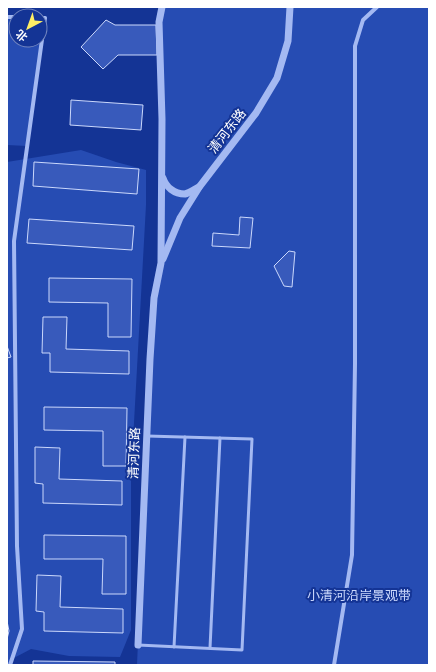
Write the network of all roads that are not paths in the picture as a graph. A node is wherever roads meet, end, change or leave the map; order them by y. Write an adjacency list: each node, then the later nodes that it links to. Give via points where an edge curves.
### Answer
1 (162, 7): 5 (street, 清河东路, via 159,22)
2 (290, 7): 6 (street, 清河东路, via 288,41 277,78 256,113)
3 (377, 7): 15 (street, via 363,20 355,46 352,555)
4 (41, 48): 14 (street, via 14,241 17,546 22,629)
5 (162, 174): 6 (street, via 166,186 174,192 186,194); 7 (street, 清河东路)
6 (200, 186): 7 (street, 清河东路, via 180,218)
7 (161, 263): 8 (street, 清河东路, via 154,298)
8 (147, 436): 9 (lane); 11 (street, 清河东路)
9 (185, 437): 10 (lane); 12 (lane)
10 (220, 438): 13 (lane); 13 (lane, via 252,439 242,650)
11 (138, 645): 12 (lane)
12 (174, 647): 13 (lane)
13 (210, 648)
14 (10, 665)
15 (334, 665)

